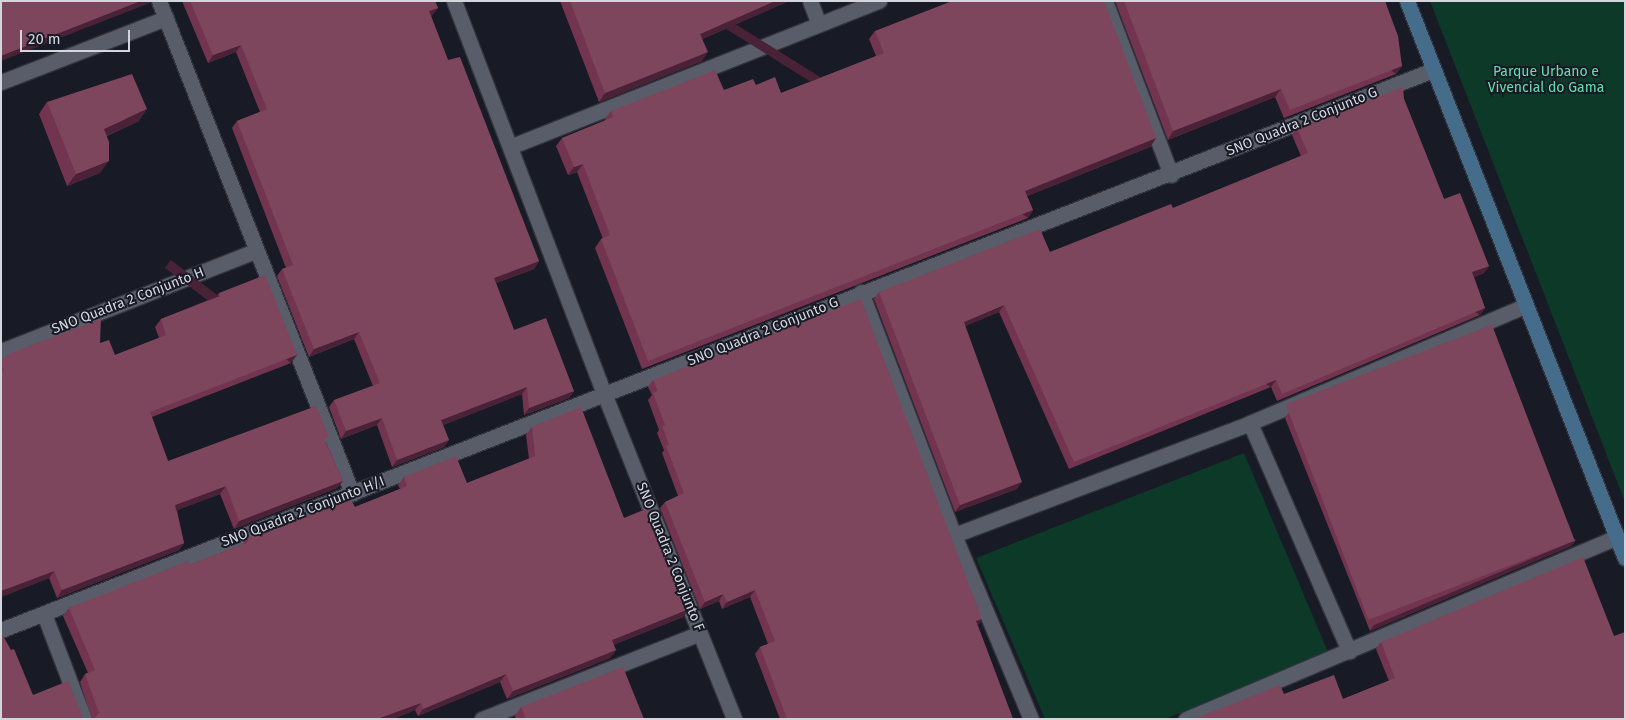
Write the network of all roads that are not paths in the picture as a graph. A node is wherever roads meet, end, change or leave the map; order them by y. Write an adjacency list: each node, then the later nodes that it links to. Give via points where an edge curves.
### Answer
1 (159, 1): 7 (street)
2 (454, 1): 11 (street)
3 (810, 1): 8 (street)
4 (879, 1): 8 (street)
5 (1105, 1): 12 (street)
6 (1407, 1): 9 (street)
7 (166, 18): 10 (street); 13 (street)
8 (819, 24): 11 (street)
9 (1433, 70): 12 (street, SNO Quadra 2 Conjunto G); 15 (street)
10 (1, 82)
11 (512, 146): 17 (street)
12 (1171, 174): 14 (street, SNO Quadra 2 Conjunto G)
13 (255, 251): 16 (street, SNO Quadra 2 Conjunto H); 19 (street)
14 (860, 292): 17 (street, SNO Quadra 2 Conjunto G); 20 (street)
15 (1526, 305): 18 (street); 21 (street)
16 (1, 350)
17 (605, 396): 19 (street, SNO Quadra 2 Conjunto H/I); 25 (street, SNO Quadra 2 Conjunto F)
18 (1250, 422): 20 (street); 26 (street)
19 (352, 493): 23 (street, SNO Quadra 2 Conjunto H/I)
20 (954, 535): 30 (street)
21 (1617, 537): 22 (street); 26 (street)
22 (1625, 558)
23 (44, 614): 24 (street, SNO Quadra 2 Conjunto H/I); 27 (street)
24 (1, 630)
25 (700, 633): 28 (street); 29 (street, SNO Quadra 2 Conjunto F)
26 (1349, 651): 31 (street)
27 (84, 719)
28 (482, 719)
29 (734, 719)
30 (1031, 719)
31 (1186, 719)

